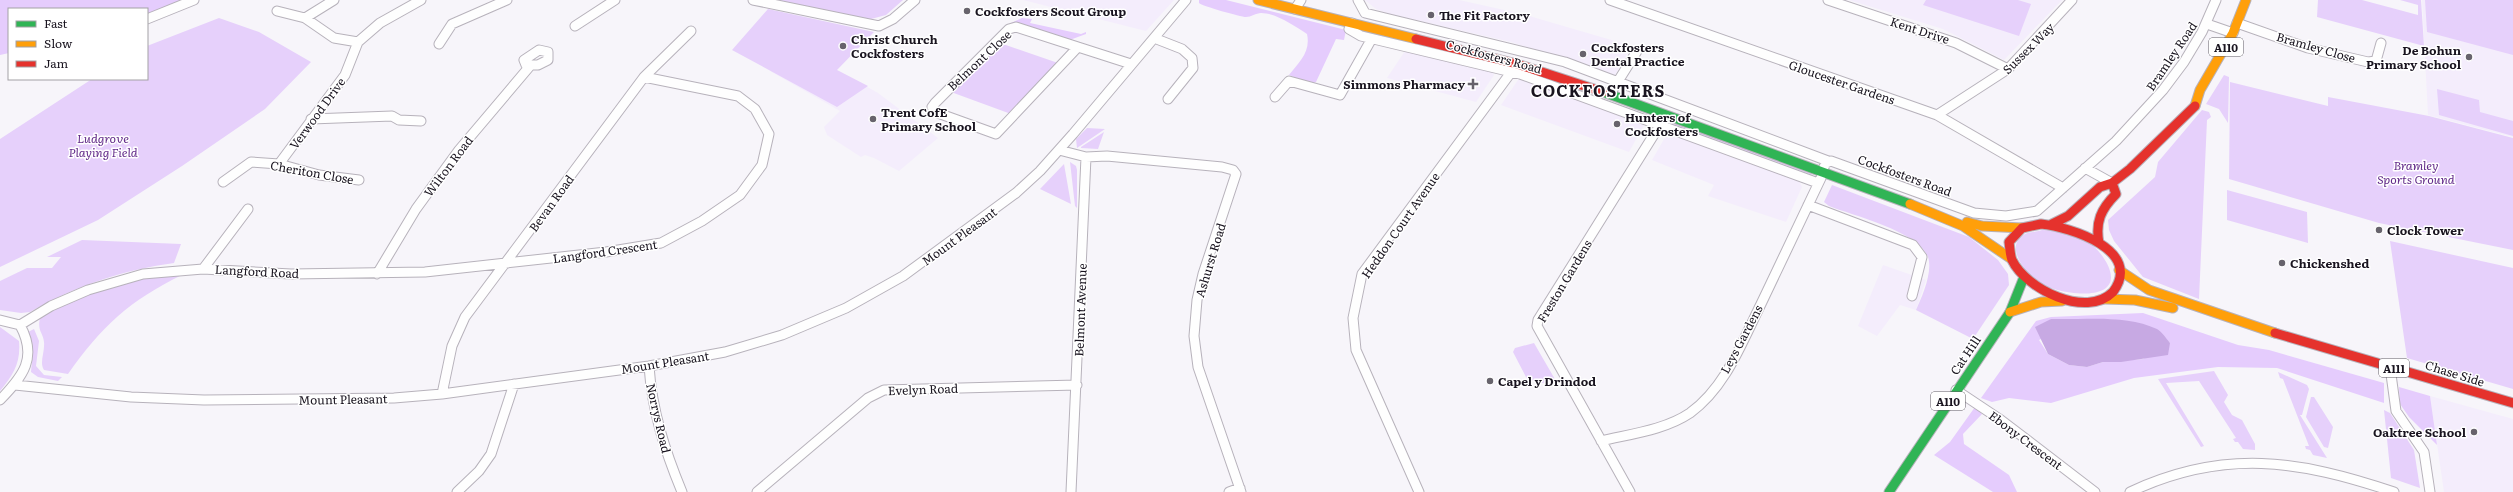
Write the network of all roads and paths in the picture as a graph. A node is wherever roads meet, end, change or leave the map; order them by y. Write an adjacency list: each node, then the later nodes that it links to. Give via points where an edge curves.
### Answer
1 (194, 0): 20 (street)
2 (334, 0): 19 (street)
3 (422, 0): 29 (street, Verwood Drive, via 380,23)
4 (507, 0): 31 (street, via 452,24)
5 (615, 0): 24 (street)
6 (753, 0): 7 (street, via 879,26 893,19)
7 (915, 0)
8 (1186, 0): 27 (street, Mount Pleasant)
9 (1258, 0): 17 (main road, Cockfosters Road)
10 (1301, 0): 17 (street)
11 (1358, 0): 34 (street, Cockfosters Road, via 1365,13)
12 (1610, 0): 46 (street, Gloucester Gardens)
13 (1828, 0): 39 (street, Kent Drive, via 1956,43)
14 (2072, 0): 39 (street, Sussex Way)
15 (2216, 0): 23 (street, Bramley Road)
16 (2246, 0): 22 (main road, A110)
17 (1296, 9): 21 (main road, Cockfosters Road)
18 (277, 11): 19 (street)
19 (305, 18): 29 (street, via 334,38)
20 (148, 20)
21 (1352, 23): 28 (street, Cockfosters Road, via 1349,29 1352,32); 38 (main road, Cockfosters Road)
22 (2238, 23): 26 (main road, A110); 30 (street, Bramley Close, via 2308,48 2368,62 2376,61)
23 (2208, 24): 26 (street, Bramley Road); 56 (street, Bramley Road, via 2170,83 2142,117)
24 (575, 26)
25 (692, 31): 40 (street, Bevan Road)
26 (2233, 33): 61 (main road, A110, via 2200,90 2194,107 2186,117 2176,124 2157,146)
27 (1154, 38): 35 (street, Mount Pleasant); 44 (street, via 1182,48 1192,58 1193,68)
28 (1371, 40): 38 (street, Cockfosters Road, via 1387,41); 43 (street, via 1340,95 1289,81)
29 (358, 42): 47 (street, Verwood Drive, via 345,75)
30 (2381, 43)
31 (439, 44)
32 (1078, 47): 32 (street, Belmont Close, via 996,134 934,112 932,107 1009,29 1016,27); 35 (street, Belmont Close)
33 (1637, 51): 41 (street)
34 (1535, 54): 37 (street); 41 (street, Cockfosters Road)
35 (1131, 64): 52 (street, Mount Pleasant)
36 (530, 66): 74 (street, Wilton Road, via 455,156 416,209)
37 (1529, 67): 38 (main road, Cockfosters Road); 42 (main road, Cockfosters Road)
38 (1514, 68): 49 (street, Cockfosters Road); 98 (street, Heddon Court Avenue, via 1362,274 1355,295 1353,340 1360,362)
39 (2008, 69): 46 (street, Sussex Way)
40 (644, 77): 71 (street, Bevan Road); 71 (street, Langford Crescent, via 738,96 755,109 769,134 762,165 740,195 702,221 661,243)
41 (1618, 82): 42 (street); 50 (street, Cockfosters Road)
42 (1610, 94): 45 (main road, Cockfosters Road)
43 (1276, 97)
44 (1168, 99)
45 (1666, 115): 49 (street, Freston Gardens); 51 (main road, Cockfosters Road)
46 (1937, 115): 62 (street, Gloucester Gardens)
47 (311, 119): 48 (street, via 392,116 399,120); 55 (street, Verwood Drive)
48 (421, 121)
49 (1660, 124): 60 (street, Cockfosters Road); 92 (street, Freston Gardens, via 1538,320 1537,326)
50 (1734, 125): 51 (street); 54 (street, Cockfosters Road)
51 (1726, 137): 57 (main road, Cockfosters Road)
52 (1059, 150): 53 (street); 83 (street, Mount Pleasant, via 1030,180 996,208 903,276 846,308 782,335 725,352)
53 (1086, 157): 87 (street, Belmont Avenue); 93 (street, Ashurst Road, via 1107,156 1222,167 1233,170 1236,174 1197,300 1194,336 1198,367)
54 (1828, 161): 57 (street); 65 (street, Cockfosters Road)
55 (279, 164): 58 (street, Cheriton Close, via 319,175); 59 (street, Cheriton Close, via 251,162)
56 (2085, 168): 61 (street); 62 (street, Bramley Road)
57 (1822, 173): 60 (street, Leys Gardens); 66 (main road, Cockfosters Road)
58 (359, 180)
59 (223, 182)
60 (1818, 183): 63 (street, Leys Gardens)
61 (2112, 183): 67 (main road, A110, via 2101,186 2071,215); 69 (main road, via 2116,194 2094,220)
62 (2063, 188): 65 (street, Bramley Road, via 2030,214)
63 (1808, 205): 76 (street, via 1913,245 1922,257); 92 (street, Leys Gardens, via 1743,339 1713,391 1701,405 1673,422)
64 (248, 209): 72 (street)
65 (1974, 213)
66 (1949, 218): 68 (main road, Cockfosters Road, via 1982,226); 70 (main road, Cockfosters Road, via 1983,236)
67 (2052, 224): 68 (main road); 69 (main road, via 2077,230)
68 (2022, 228): 70 (main road, via 2009,242)
69 (2099, 243): 73 (main road, via 2111,254)
70 (2010, 258): 75 (main road)
71 (506, 264): 74 (street, Langford Road); 89 (street, Bevan Road, via 465,317 452,346)
72 (203, 268): 74 (street, Langford Road, via 291,274); 81 (street, Langford Road, via 143,274 88,290 51,306)
73 (2119, 270): 77 (main road, via 2121,279 2118,287); 82 (main road, Chase Side / A111, via 2149,290)
74 (377, 274)
75 (2024, 277): 78 (main road, via 2044,291); 79 (main road, Cat Hill / A110)
76 (1912, 296)
77 (2104, 299): 78 (main road, via 2081,302); 82 (main road, Chase Side / A111, via 2158,303 2243,328)
78 (2068, 300): 79 (main road, via 2040,302)
79 (2010, 312): 88 (main road, Cat Hill / A110)
80 (0, 320): 81 (street)
81 (20, 325): 86 (street, via 30,350 26,367)
82 (2275, 333): 84 (main road, Chase Side / A111)
83 (650, 366): 85 (street, Mount Pleasant); 95 (street, Norrys Road, via 650,384 664,450)
84 (2390, 367): 91 (main road, Chase Side / A111); 104 (street, via 2396,411 2424,452)
85 (514, 384): 89 (street, Mount Pleasant); 94 (street, via 491,454 479,471)
86 (15, 385): 89 (street, Mount Pleasant, via 131,397 204,400 358,399); 90 (street)
87 (1077, 385): 96 (street, Evelyn Road, via 884,390 868,398); 97 (street, Belmont Avenue)
88 (1956, 390): 100 (main road, Cat Hill / A110); 101 (street, Ebony Crescent, via 2001,420)
89 (442, 394)
90 (0, 400)
91 (2513, 403)
92 (1601, 441): 99 (street, Freston Gardens)
93 (1237, 491)
94 (457, 492)
95 (682, 492)
96 (757, 492)
97 (1071, 492)
98 (1418, 492)
99 (1630, 492)
100 (1889, 492)
101 (2095, 492)
102 (2130, 492): 103 (street, via 2156,479 2188,469 2244,463 2311,469 2366,482)
103 (2394, 492)
104 (2430, 492)

